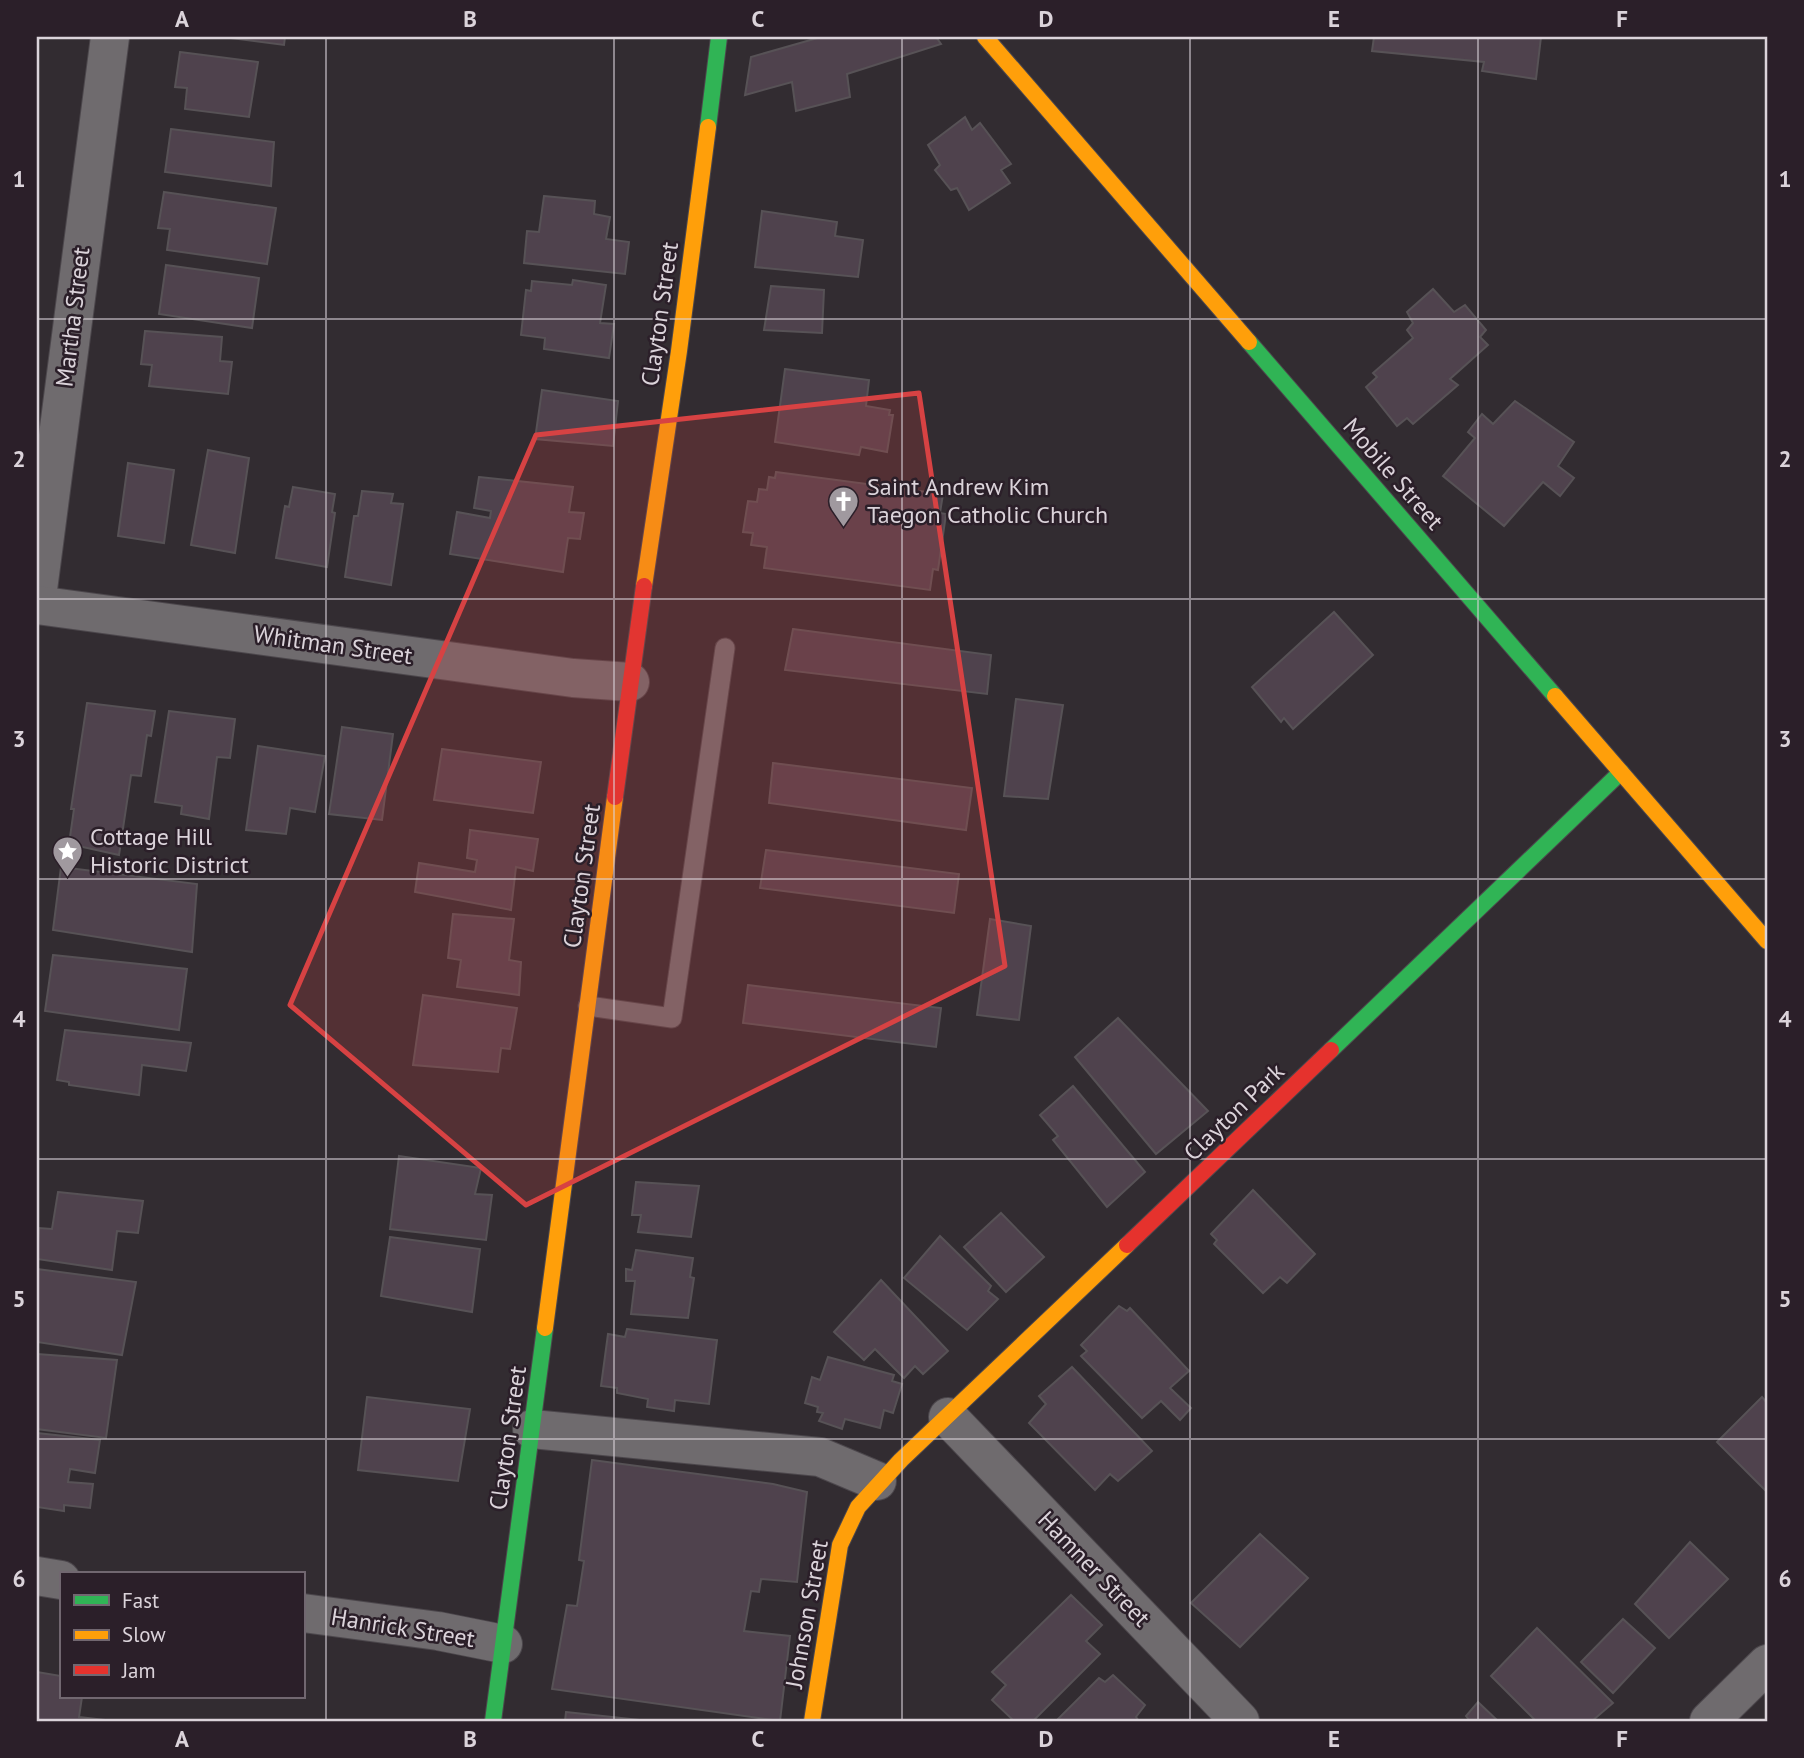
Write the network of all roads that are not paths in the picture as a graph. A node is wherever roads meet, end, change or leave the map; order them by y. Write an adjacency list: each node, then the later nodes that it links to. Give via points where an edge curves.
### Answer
1 (110, 37): 4 (street, Martha Street)
2 (719, 37): 7 (street, Clayton Street)
3 (985, 37): 8 (street, Mobile Street)
4 (37, 597)
5 (37, 605): 7 (street, Whitman Street)
6 (725, 648): 10 (lane, via 672,1018)
7 (630, 682): 10 (street, Clayton Street)
8 (1621, 772): 9 (street, Mobile Street); 11 (street, Clayton Park)
9 (1767, 941)
10 (587, 1006): 12 (street, Clayton Street)
11 (948, 1418): 13 (street, Clayton Park); 21 (street, Hamner Street)
12 (532, 1429): 13 (street, via 820,1457); 17 (street, Clayton Street)
13 (877, 1481): 20 (street, Johnson Street, via 840,1545)
14 (37, 1576): 15 (street)
15 (60, 1580)
16 (304, 1613): 17 (street, Hanrick Street)
17 (503, 1644): 19 (street, Clayton Street)
18 (1767, 1664): 22 (street)
19 (493, 1721)
20 (812, 1721)
21 (1240, 1721)
22 (1709, 1721)

